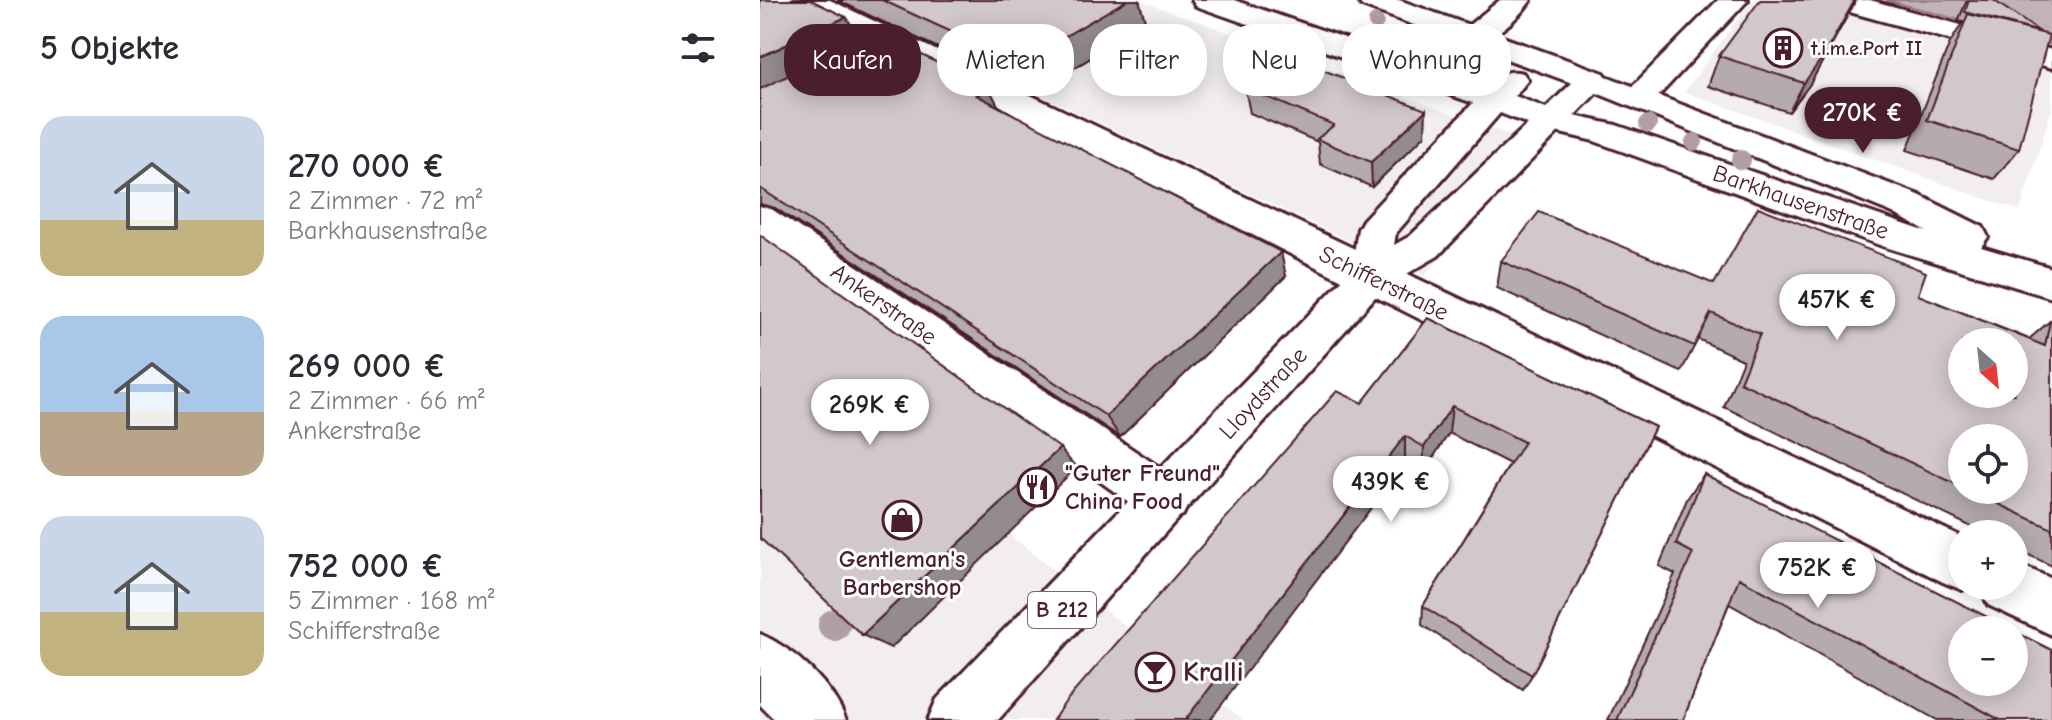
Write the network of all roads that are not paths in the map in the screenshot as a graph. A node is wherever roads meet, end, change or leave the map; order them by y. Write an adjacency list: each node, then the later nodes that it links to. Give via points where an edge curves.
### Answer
1 (807, 0): 17 (main road, Schifferstraße, via 879,48)
2 (1206, 0): 14 (main road, Barkhausenstraße)
3 (1372, 0): 7 (main road, Barkhausenstraße)
4 (1517, 0): 8 (main road)
5 (1734, 0): 13 (main road)
6 (1838, 0): 11 (main road)
7 (1439, 24)
8 (1488, 24)
9 (1511, 50): 10 (main road, Barkhausenstraße)
10 (1533, 58): 12 (main road, Barkhausenstraße); 14 (main road)
11 (2052, 59)
12 (1593, 80): 13 (main road, Barkhausenstraße); 15 (main road, Lloydstraße / B 212)
13 (1640, 97): 18 (main road, Barkhausenstraße, via 1906,204)
14 (1493, 100): 15 (main road, Barkhausenstraße); 17 (main road, via 1377,229)
15 (1551, 121): 17 (main road, Lloydstraße / B 212, via 1424,246); 18 (main road, Barkhausenstraße, via 1604,133 1899,237)
16 (760, 219): 19 (main road, Ankerstraße)
17 (1370, 276): 19 (main road, Lloydstraße / B 212); 20 (main road, Schifferstraße)
18 (2052, 282)
19 (1165, 499): 25 (main road, Lloydstraße / B 212)
20 (1948, 557)
21 (2028, 596): 22 (main road)
22 (2052, 608)
23 (760, 663): 24 (main road)
24 (816, 720)
25 (958, 720)

